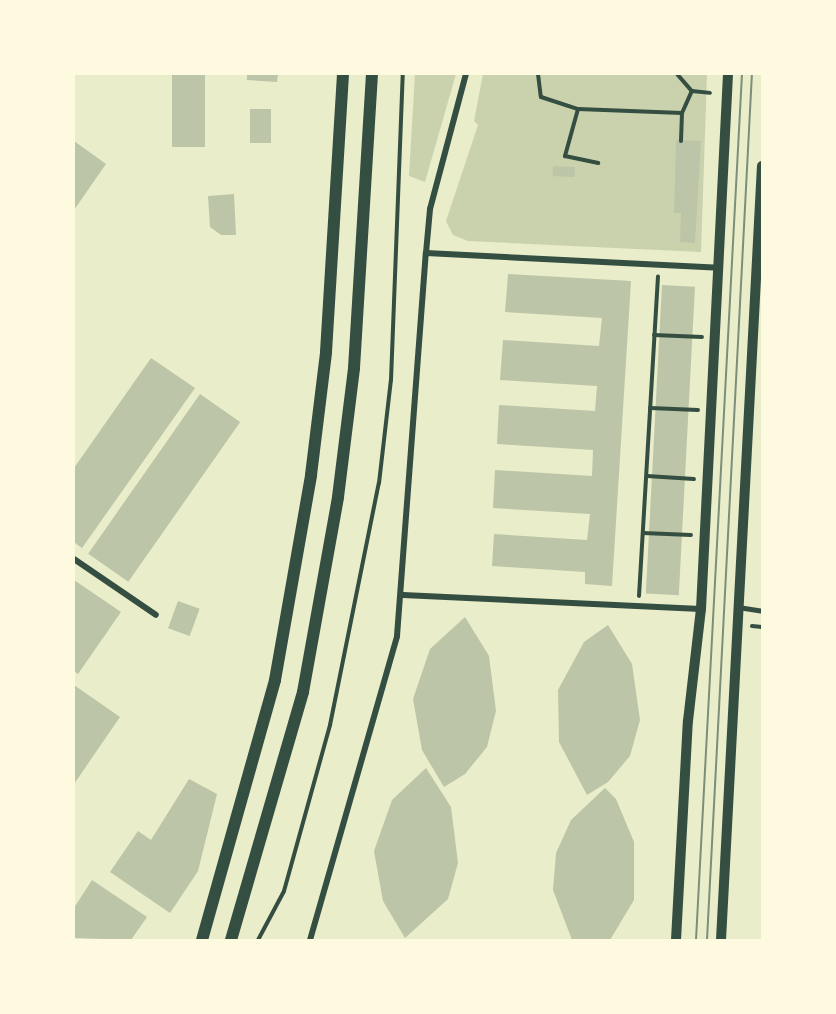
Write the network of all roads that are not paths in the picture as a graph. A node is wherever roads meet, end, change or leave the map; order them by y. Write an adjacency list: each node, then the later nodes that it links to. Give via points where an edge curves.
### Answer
1 (343, 74): 15 (main road, via 326,352 311,475 275,680)
2 (372, 74): 16 (main road, via 354,368 338,497 303,692)
3 (466, 74): 6 (street, via 430,209)
4 (728, 74): 7 (street)
5 (762, 166): 8 (street)
6 (426, 253): 7 (street); 10 (street)
7 (719, 268): 12 (street)
8 (759, 284): 11 (street)
9 (74, 559): 14 (street)
10 (403, 595): 12 (street); 17 (street, via 397,636)
11 (738, 607): 13 (lane); 19 (street)
12 (702, 609): 18 (street, via 688,721)
13 (762, 611)
14 (156, 615)
15 (202, 940)
16 (231, 940)
17 (310, 940)
18 (676, 940)
19 (721, 940)

